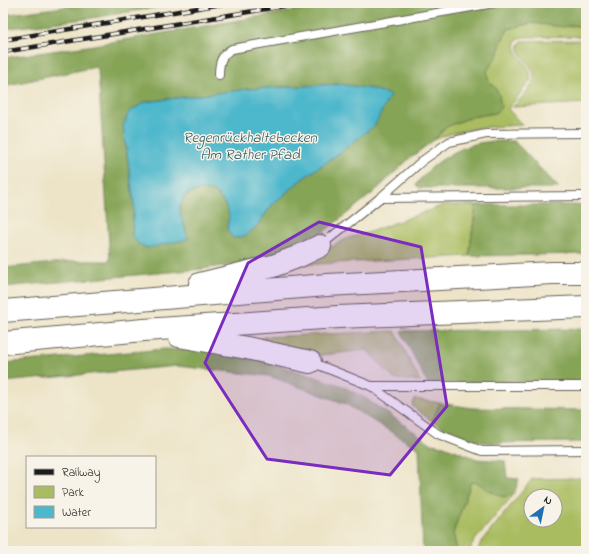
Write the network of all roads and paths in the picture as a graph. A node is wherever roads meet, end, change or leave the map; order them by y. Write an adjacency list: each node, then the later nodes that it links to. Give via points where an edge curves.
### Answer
1 (494, 3): 2 (lane, via 232,49 222,58)
2 (219, 75)
3 (586, 133): 5 (lane, via 486,134 449,142 422,161)
4 (586, 196): 5 (lane)
5 (380, 198): 6 (lane)
6 (320, 246): 8 (highway, via 297,258 273,266)
7 (586, 273): 8 (highway, via 327,285)
8 (136, 299): 10 (highway)
9 (586, 307): 11 (highway, via 338,317)
10 (3, 311)
11 (144, 330): 12 (highway); 13 (highway)
12 (3, 343)
13 (310, 362): 14 (lane)
14 (371, 386): 15 (lane); 16 (lane, via 438,434 482,451)
15 (586, 386)
16 (586, 450)

